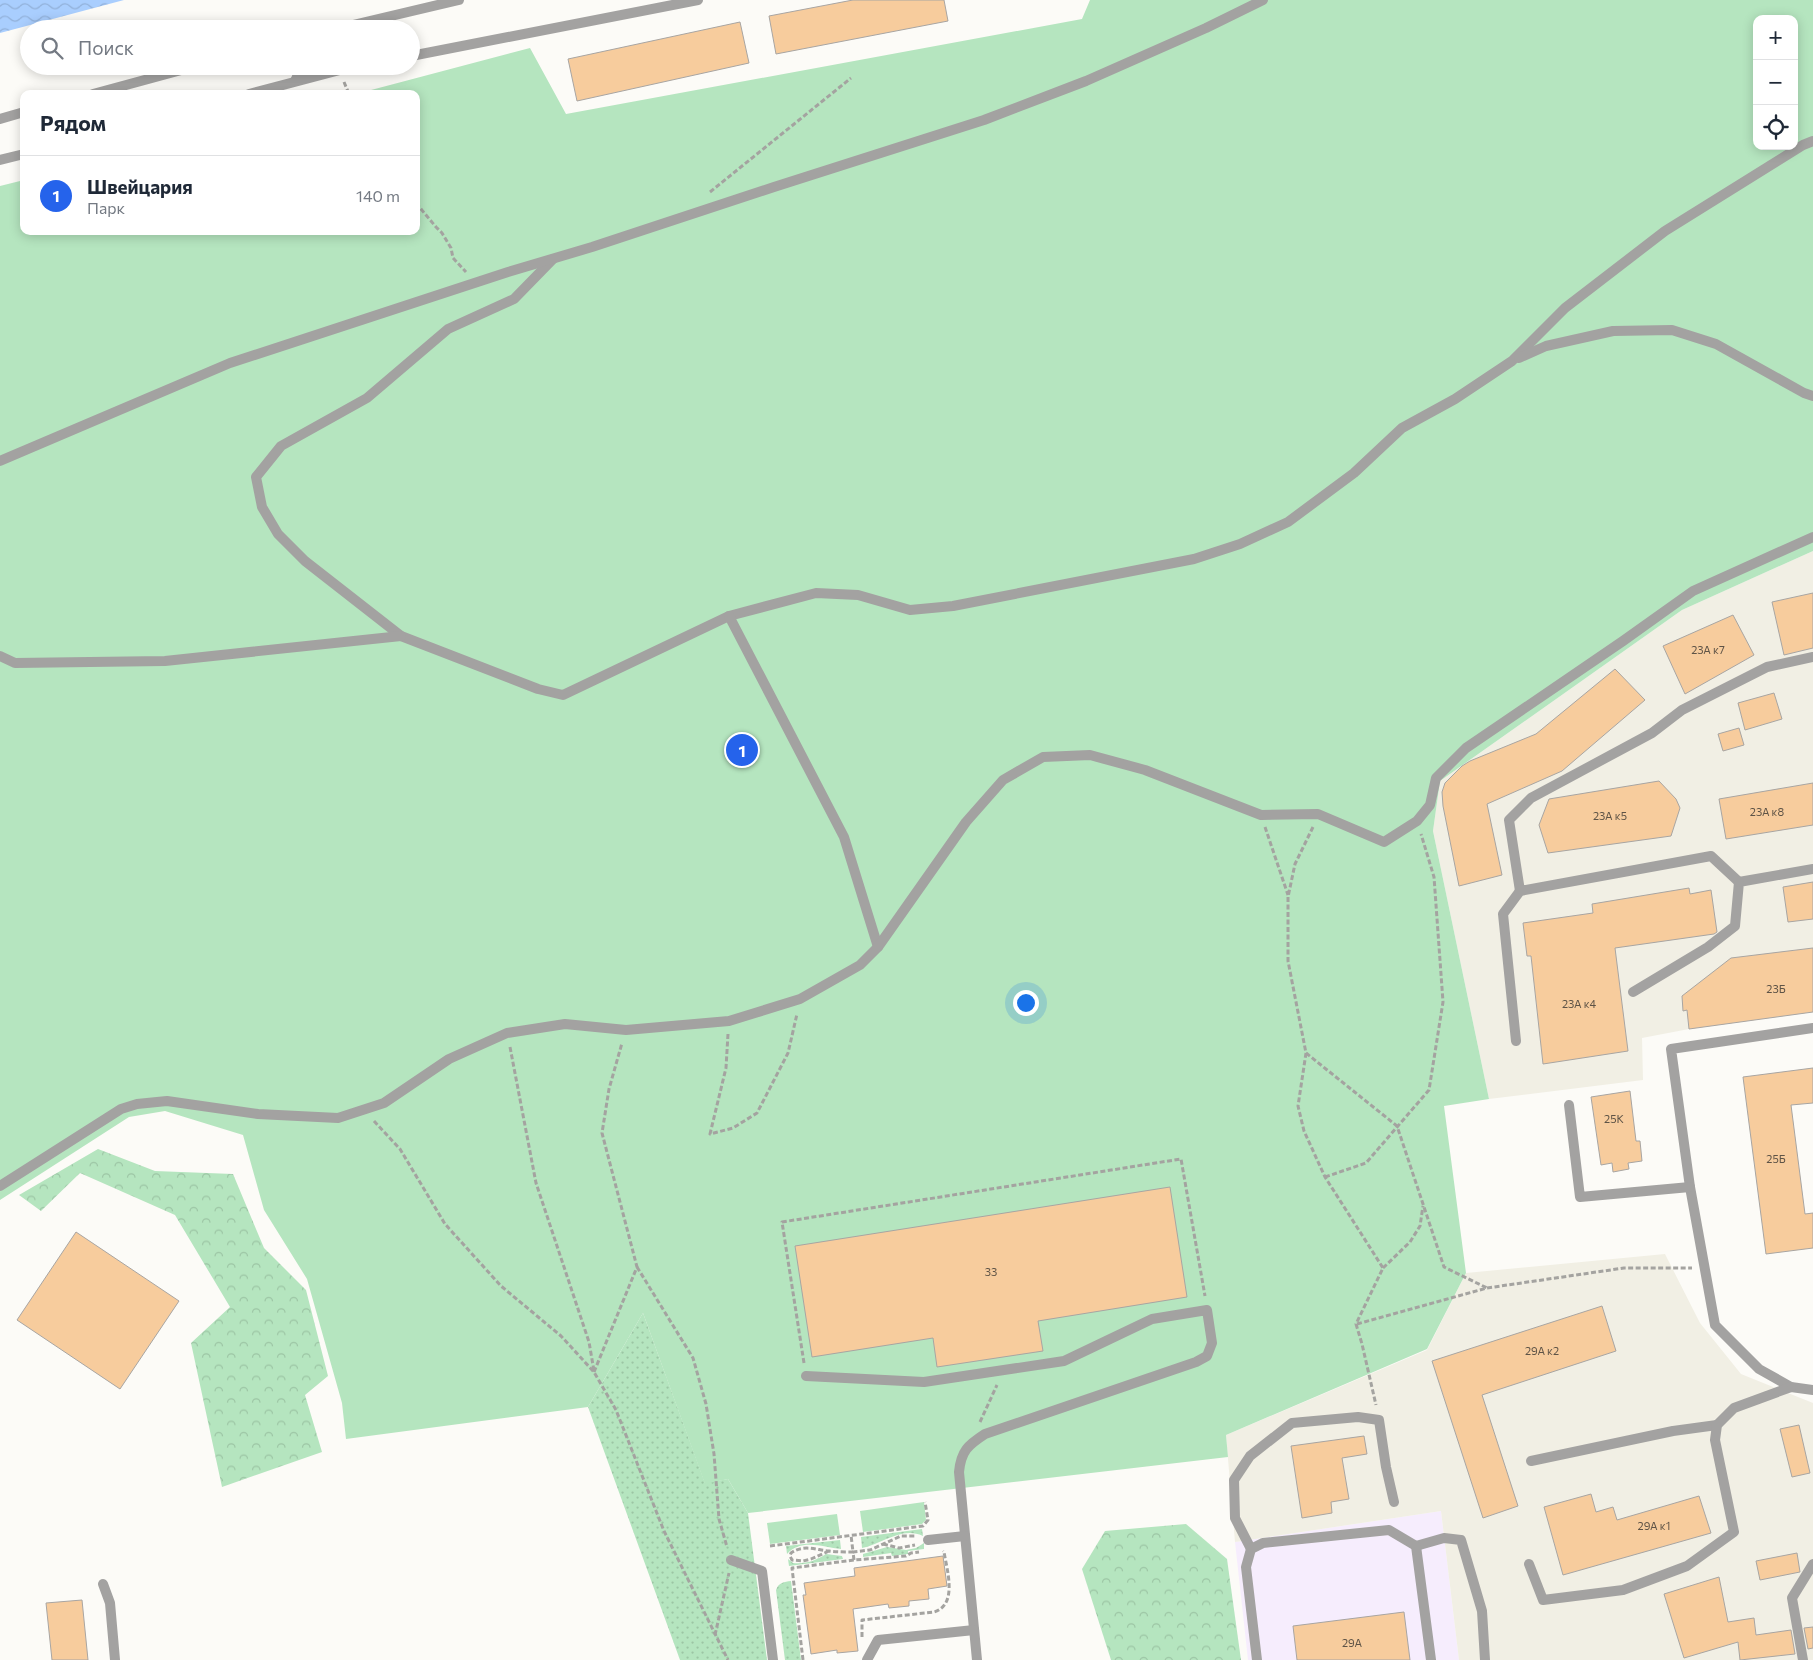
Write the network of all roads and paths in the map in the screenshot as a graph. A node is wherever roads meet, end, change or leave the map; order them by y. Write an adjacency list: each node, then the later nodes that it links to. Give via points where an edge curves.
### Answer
1 (459, 0): 4 (lane)
2 (698, 0): 5 (lane)
3 (1263, 0): 20 (lane, via 1086,81 984,120)
4 (374, 20)
5 (420, 54)
6 (163, 75): 11 (lane)
7 (298, 75): 10 (lane)
8 (321, 75): 10 (lane)
9 (850, 78): 18 (path)
10 (295, 82): 12 (lane)
11 (108, 90)
12 (264, 90)
13 (20, 113): 14 (lane)
14 (0, 118)
15 (1813, 142): 22 (lane, via 1803,145 1665,232 1565,308)
16 (20, 155): 17 (lane)
17 (0, 160)
18 (707, 194)
19 (420, 207): 21 (path, via 442,233 459,266)
20 (553, 259): 21 (lane); 27 (lane, via 514,299 448,329 367,398 281,446 256,477 262,507 278,534 305,561)
21 (477, 282): 24 (lane, via 230,363)
22 (1512, 361): 23 (lane, via 1546,346 1613,330 1672,330 1716,344); 26 (lane, via 1455,399 1402,428 1354,473 1288,522 1240,544 1194,559 953,606 910,610 858,595 816,593)
23 (1813, 396)
24 (0, 461)
25 (1813, 537): 32 (lane, via 1693,591 1466,748 1436,778 1430,805)
26 (729, 616): 27 (lane, via 563,695); 37 (lane, via 844,837)
27 (401, 636): 28 (lane, via 165,661 15,663)
28 (0, 656)
29 (1813, 657): 35 (lane, via 1767,667 1682,710 1652,734 1531,798 1509,820)
30 (1318, 814): 31 (lane); 32 (lane, via 1384,842); 36 (path, via 1296,864)
31 (1261, 815): 36 (path); 37 (lane, via 1145,770 1090,755 1043,757 1003,780 966,822)
32 (1417, 820): 48 (path, via 1434,877 1444,1002 1429,1090)
33 (1813, 869): 34 (lane)
34 (1739, 882): 35 (lane, via 1711,856); 38 (lane, via 1735,926 1708,947)
35 (1520, 891): 44 (lane, via 1503,914)
36 (1288, 897): 45 (path, via 1288,961)
37 (878, 947): 39 (lane, via 860,965)
38 (1633, 992)
39 (800, 1000): 40 (lane); 40 (path, via 788,1053 757,1113 733,1128 710,1134 726,1068)
40 (729, 1021): 42 (lane)
41 (1813, 1028): 51 (lane, via 1672,1049)
42 (626, 1030): 43 (lane, via 565,1024); 53 (path, via 609,1089 602,1133)
43 (507, 1033): 47 (lane, via 449,1059 384,1103); 59 (path, via 536,1184 589,1342)
44 (1516, 1041)
45 (1306, 1054): 48 (path); 49 (path, via 1298,1106 1304,1131)
46 (1569, 1105): 51 (lane, via 1580,1197)
47 (365, 1110): 50 (lane, via 338,1118 258,1114 167,1102 137,1104 121,1109); 59 (path, via 400,1149 445,1224 501,1286 561,1336)
48 (1397, 1126): 49 (path, via 1366,1163); 52 (path)
49 (1325, 1176): 54 (path)
50 (0, 1186)
51 (1690, 1187): 55 (lane)
52 (1423, 1203): 54 (path, via 1420,1226 1410,1242); 56 (path, via 1444,1267)
53 (637, 1267): 59 (path); 81 (path, via 693,1358 706,1404 719,1519)
54 (1383, 1268): 58 (path)
55 (1705, 1268): 56 (path, via 1624,1268); 62 (lane, via 1715,1325 1759,1369)
56 (1487, 1288): 58 (path)
57 (1207, 1310): 60 (lane, via 1152,1319 1064,1360 924,1382); 60 (path, via 1181,1159 782,1222); 71 (lane, via 1212,1343 1207,1356 984,1434 971,1442 960,1457)
58 (1356, 1324): 65 (path)
59 (594, 1372): 87 (path, via 616,1410 664,1531)
60 (806, 1376)
61 (997, 1386): 64 (path)
62 (1791, 1387): 63 (lane); 66 (lane, via 1734,1408)
63 (1813, 1390)
64 (979, 1420)
65 (1379, 1420): 69 (lane); 77 (lane, via 1358,1417 1292,1423 1250,1456 1234,1480 1234,1518)
66 (1717, 1425): 67 (lane, via 1673,1430); 83 (lane, via 1715,1440 1734,1532 1686,1566 1623,1590 1543,1600)
67 (1531, 1461)
68 (926, 1502): 70 (path, via 928,1520 923,1526)
69 (1394, 1502)
70 (851, 1536): 74 (path); 79 (path)
71 (964, 1536): 72 (lane); 86 (lane)
72 (923, 1541): 73 (path, via 899,1548); 73 (path, via 919,1536 901,1536)
73 (883, 1544): 79 (path)
74 (770, 1546)
75 (1416, 1546): 77 (lane, via 1389,1530 1263,1543); 96 (lane); 97 (lane, via 1444,1538 1461,1540 1482,1612)
76 (939, 1549): 88 (path, via 944,1552 950,1593 943,1606 934,1612 862,1620)
77 (1251, 1549): 95 (lane, via 1246,1567)
78 (829, 1552): 78 (path, via 802,1548 791,1552 790,1556 792,1560 803,1561); 79 (path)
79 (853, 1552): 82 (path)
80 (920, 1552): 82 (path)
81 (731, 1560): 87 (path); 91 (lane, via 762,1571)
82 (854, 1560): 92 (path, via 792,1568)
83 (1529, 1564)
84 (1813, 1564): 98 (lane, via 1792,1598)
85 (103, 1584): 89 (lane, via 110,1603)
86 (974, 1630): 93 (lane, via 878,1640); 94 (lane)
87 (715, 1636): 90 (path)
88 (862, 1640)
89 (115, 1660)
90 (728, 1660)
91 (773, 1660)
92 (803, 1660)
93 (867, 1660)
94 (977, 1660)
95 (1257, 1660)
96 (1431, 1660)
97 (1484, 1660)
98 (1803, 1660)

